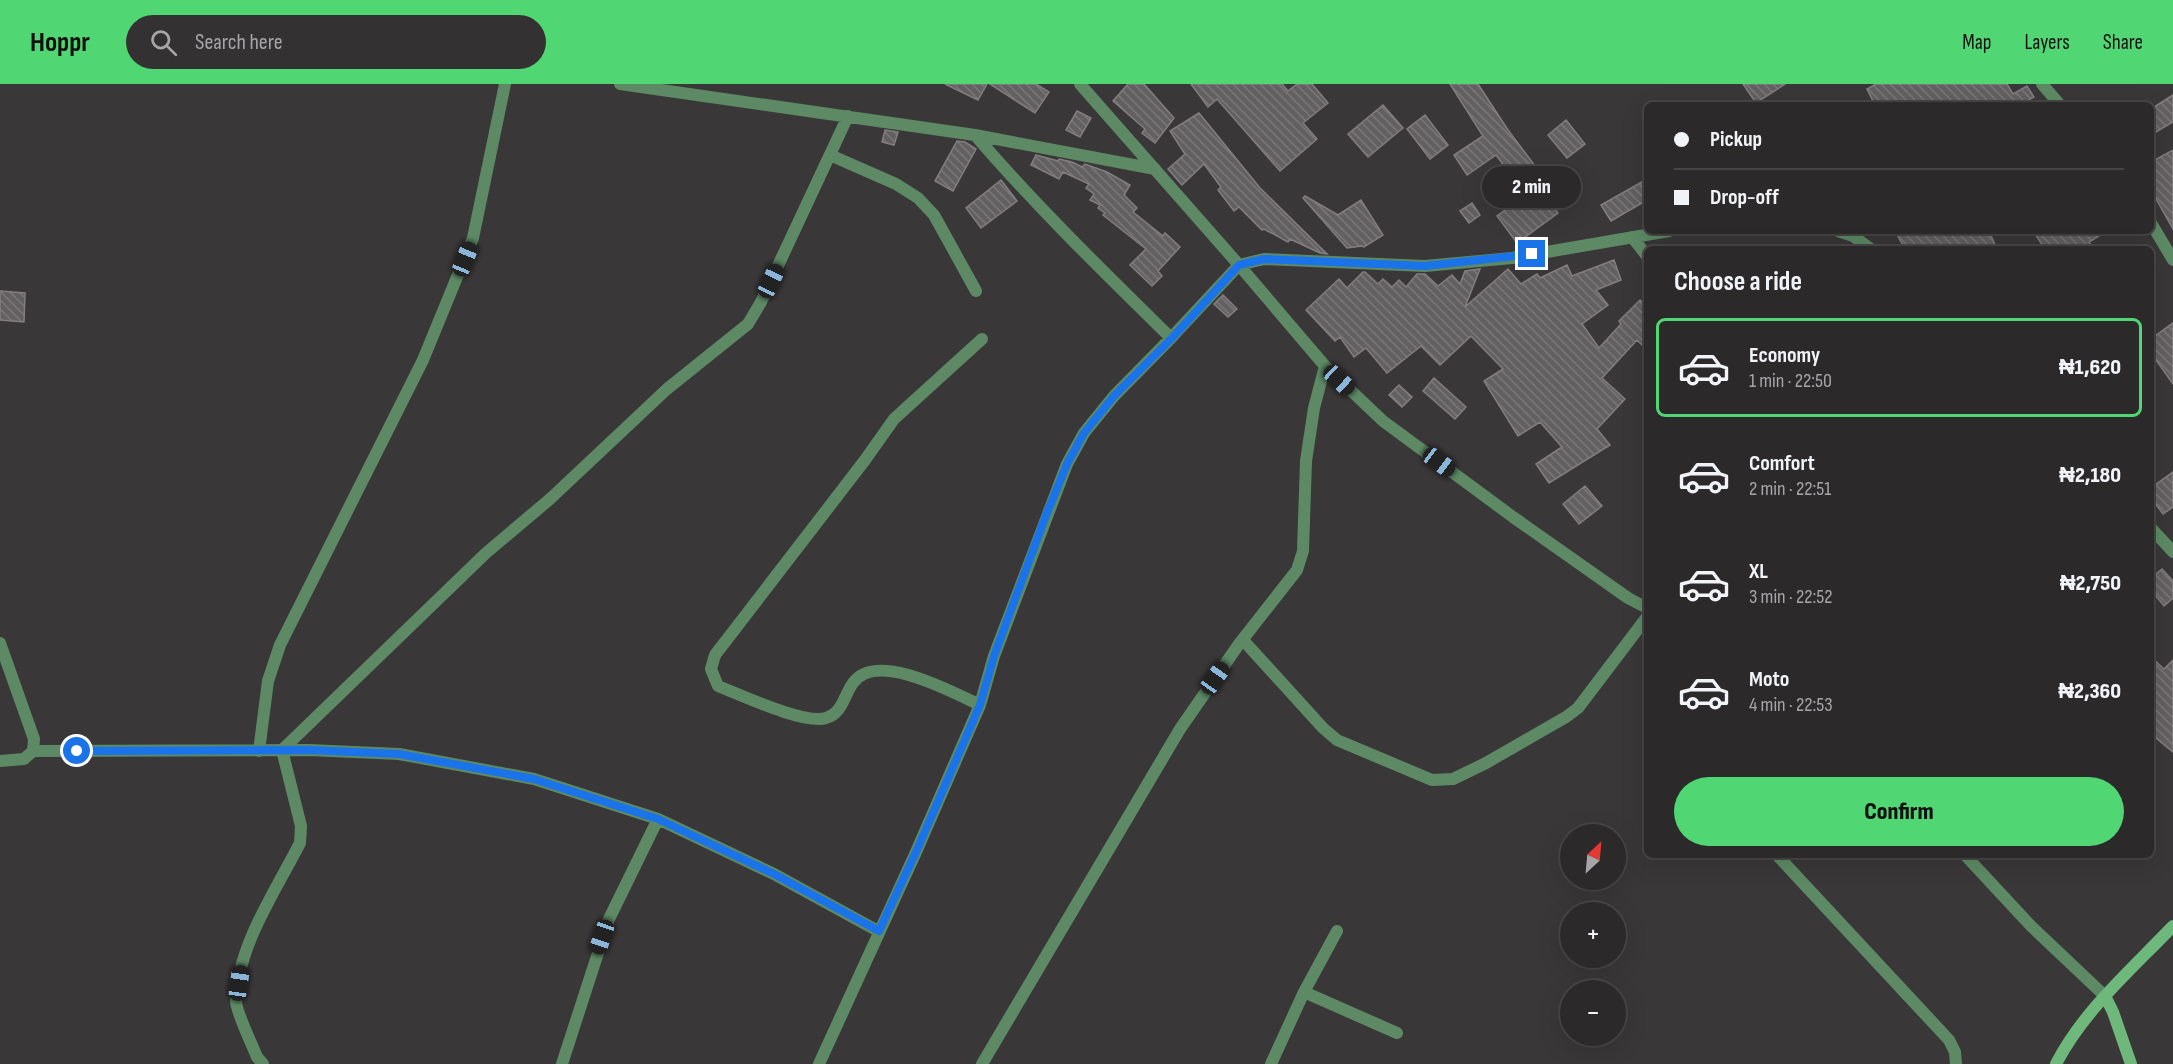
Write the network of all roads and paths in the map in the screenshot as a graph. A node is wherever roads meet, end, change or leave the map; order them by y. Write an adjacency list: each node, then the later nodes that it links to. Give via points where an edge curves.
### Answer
1 (505, 84): 31 (street, via 473,238 423,360 280,645 268,681)
2 (620, 84): 6 (street)
3 (1080, 84): 9 (street)
4 (2042, 84): 5 (street)
5 (2057, 102)
6 (848, 116): 7 (street); 8 (street)
7 (975, 135): 9 (street); 19 (street, via 1009,175)
8 (830, 155): 18 (street, via 918,198 934,215); 29 (street, via 748,324 667,389 486,553)
9 (1155, 169): 17 (street)
10 (2154, 228): 16 (street)
11 (1650, 234): 13 (street)
12 (1847, 234): 14 (street)
13 (1632, 237): 15 (street); 17 (street, via 1512,258 1425,266 1264,259)
14 (1866, 246)
15 (1644, 252)
16 (2173, 260)
17 (1239, 265): 19 (street); 21 (street)
18 (976, 291)
19 (1172, 338): 28 (street, via 1114,396 1084,433 1067,464 994,656)
20 (982, 339): 28 (street, via 894,419 715,655 711,669 718,686 807,720 827,718 840,710 853,681 877,670 918,677)
21 (1325, 366): 24 (street, via 1383,421); 26 (street, via 1306,461 1303,551 1297,570)
22 (2154, 531): 23 (street)
23 (2173, 552)
24 (1644, 606)
25 (1644, 621): 26 (street, via 1578,708 1486,763 1443,780 1432,780 1336,740)
26 (1243, 640): 45 (street, via 1180,729)
27 (0, 643): 30 (street, via 34,739)
28 (980, 705): 37 (street)
29 (282, 750): 31 (street); 33 (street, via 399,754 534,779); 42 (street, via 301,826 300,843 251,938 236,1003 257,1057)
30 (33, 751): 31 (street); 32 (street, via 24,759)
31 (259, 751)
32 (0, 761)
33 (658, 819): 37 (street, via 774,874); 43 (street, via 609,919)
34 (1780, 858): 47 (street, via 1949,1040)
35 (1968, 858): 40 (street, via 2031,926)
36 (2173, 926): 40 (main road)
37 (879, 931): 44 (street)
38 (1337, 931): 39 (street)
39 (1304, 992): 41 (street); 46 (street)
40 (2105, 996): 48 (main road); 49 (main road)
41 (1397, 1033)
42 (264, 1064)
43 (562, 1064)
44 (819, 1064)
45 (982, 1064)
46 (1271, 1064)
47 (1956, 1064)
48 (2056, 1064)
49 (2131, 1064)

